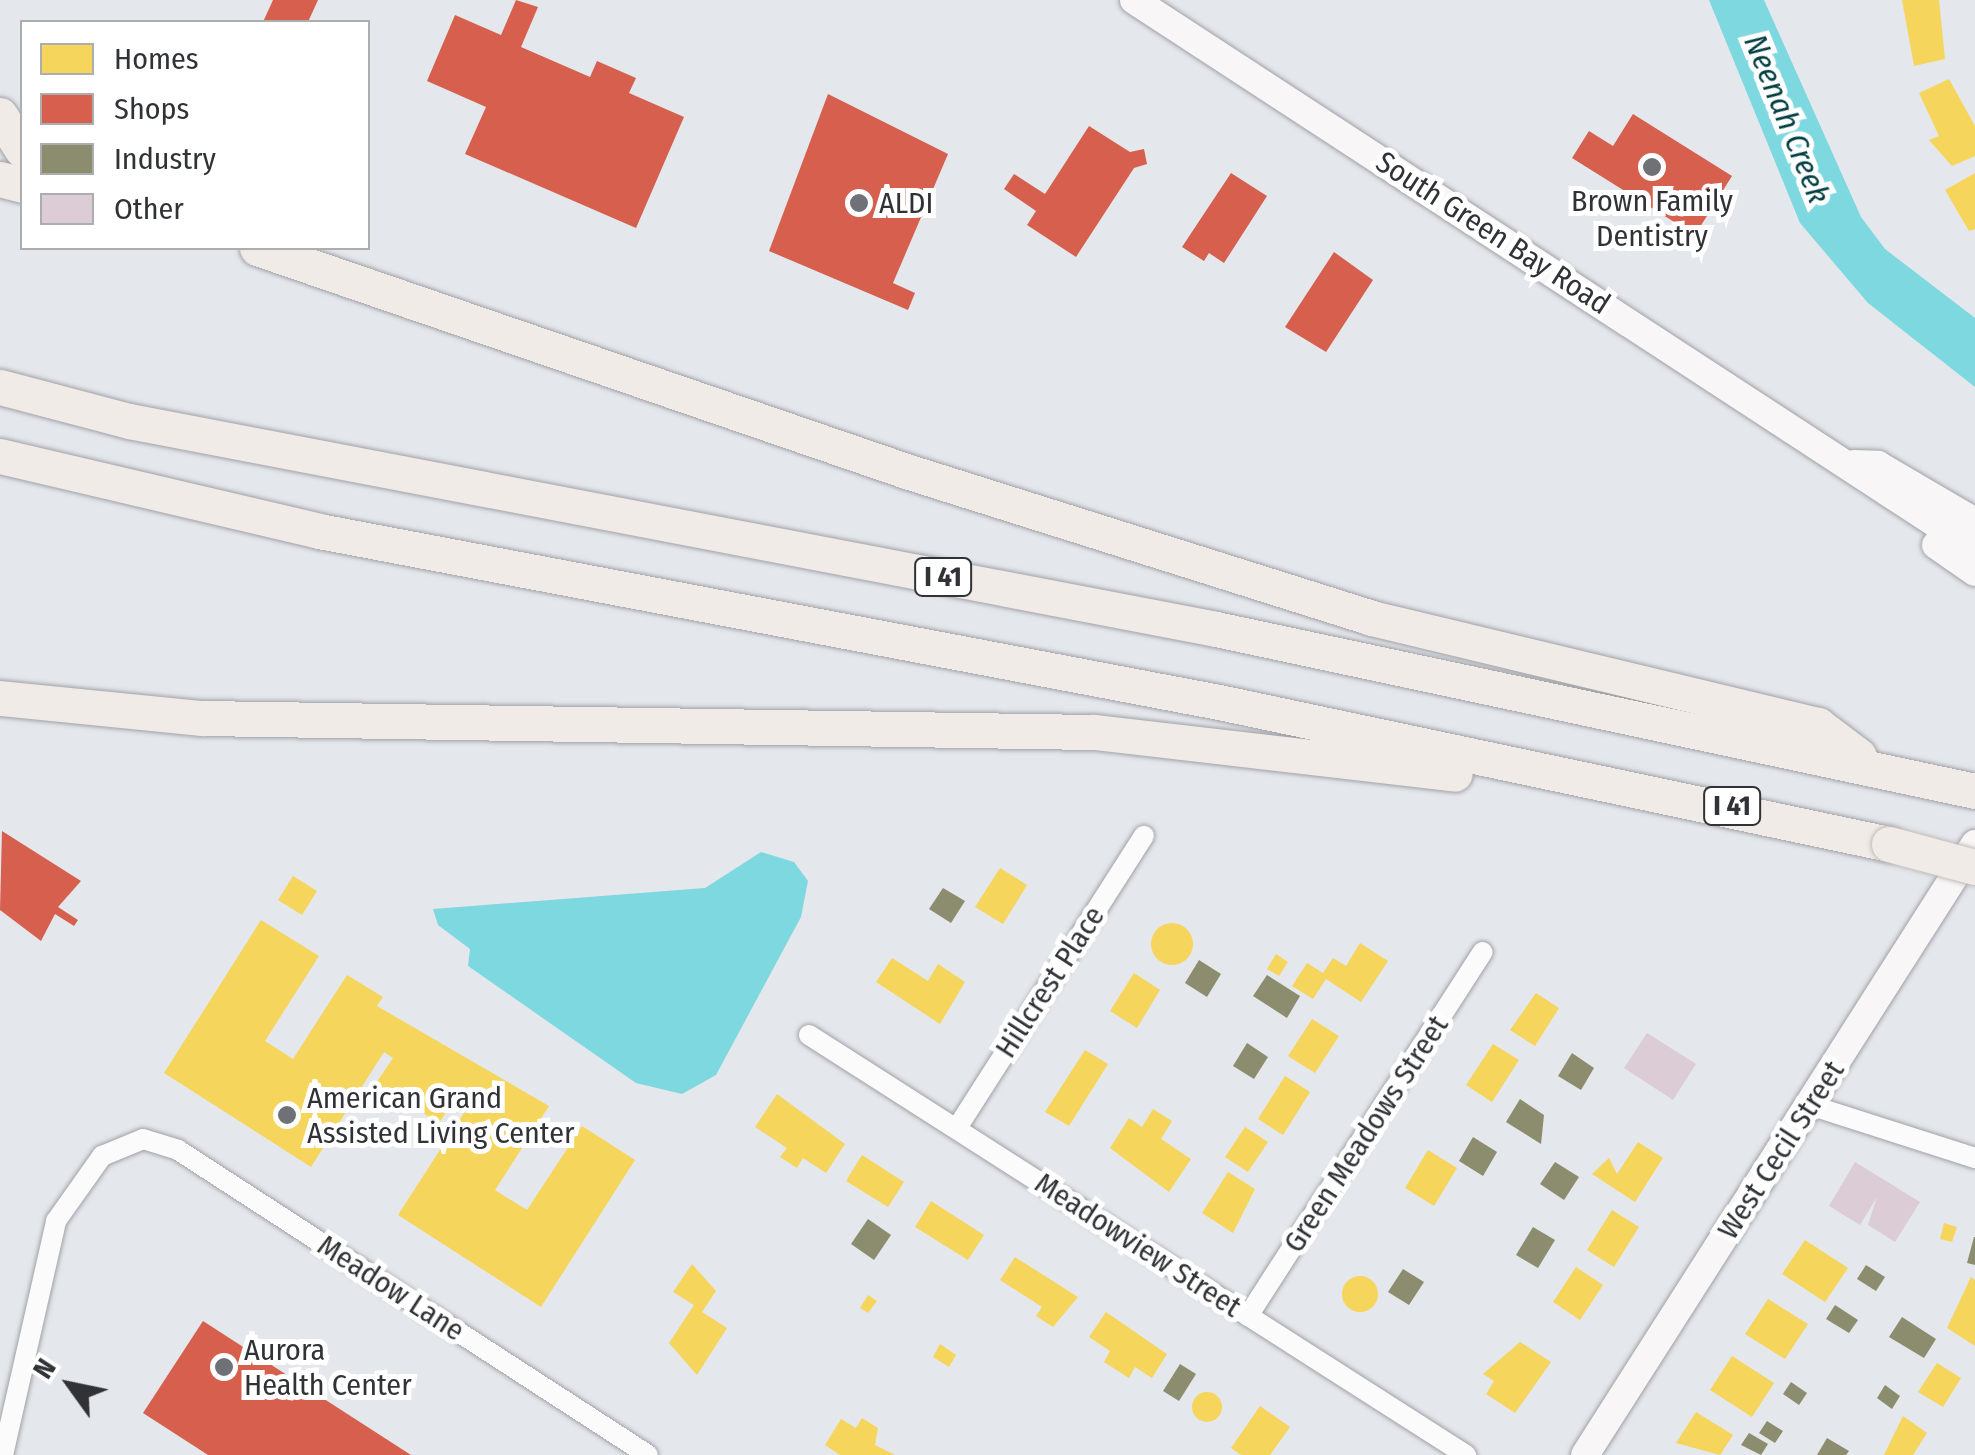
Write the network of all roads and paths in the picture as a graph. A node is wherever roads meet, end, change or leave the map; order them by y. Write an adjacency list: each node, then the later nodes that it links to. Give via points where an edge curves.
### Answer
1 (1134, 0): 7 (main road, South Green Bay Road)
2 (0, 115): 3 (highway)
3 (20, 147)
4 (271, 250): 12 (highway, via 906,471 1372,618 1818,725)
5 (9, 390): 12 (highway, I 41)
6 (2, 456): 13 (highway, I 41, via 319,531)
7 (1860, 475): 8 (main road, South Green Bay Road, via 1878,465); 9 (main road, South Green Bay Road); 10 (main road)
8 (1975, 522)
9 (1975, 549)
10 (1975, 572)
11 (0, 698): 13 (highway, via 202,718 1078,731 1341,756 1536,788)
12 (1868, 763): 14 (highway, I 41)
13 (1573, 774): 17 (highway, I 41, bridge)
14 (1975, 791)
15 (1144, 836): 21 (street, Hillcrest Place)
16 (1975, 844): 20 (main road, West Cecil Street)
17 (1975, 868)
18 (1483, 952): 23 (street, Green Meadows Street)
19 (809, 1034): 21 (street, Meadowview Street)
20 (1810, 1105): 22 (street); 27 (main road, West Cecil Street)
21 (957, 1128): 23 (street, Meadowview Street)
22 (1975, 1158)
23 (1248, 1316): 26 (street, Meadowview Street)
24 (3, 1455): 25 (street, Meadow Lane, via 56,1221 87,1172 128,1141 178,1150)
25 (648, 1455)
26 (1466, 1455)
27 (1585, 1455)

